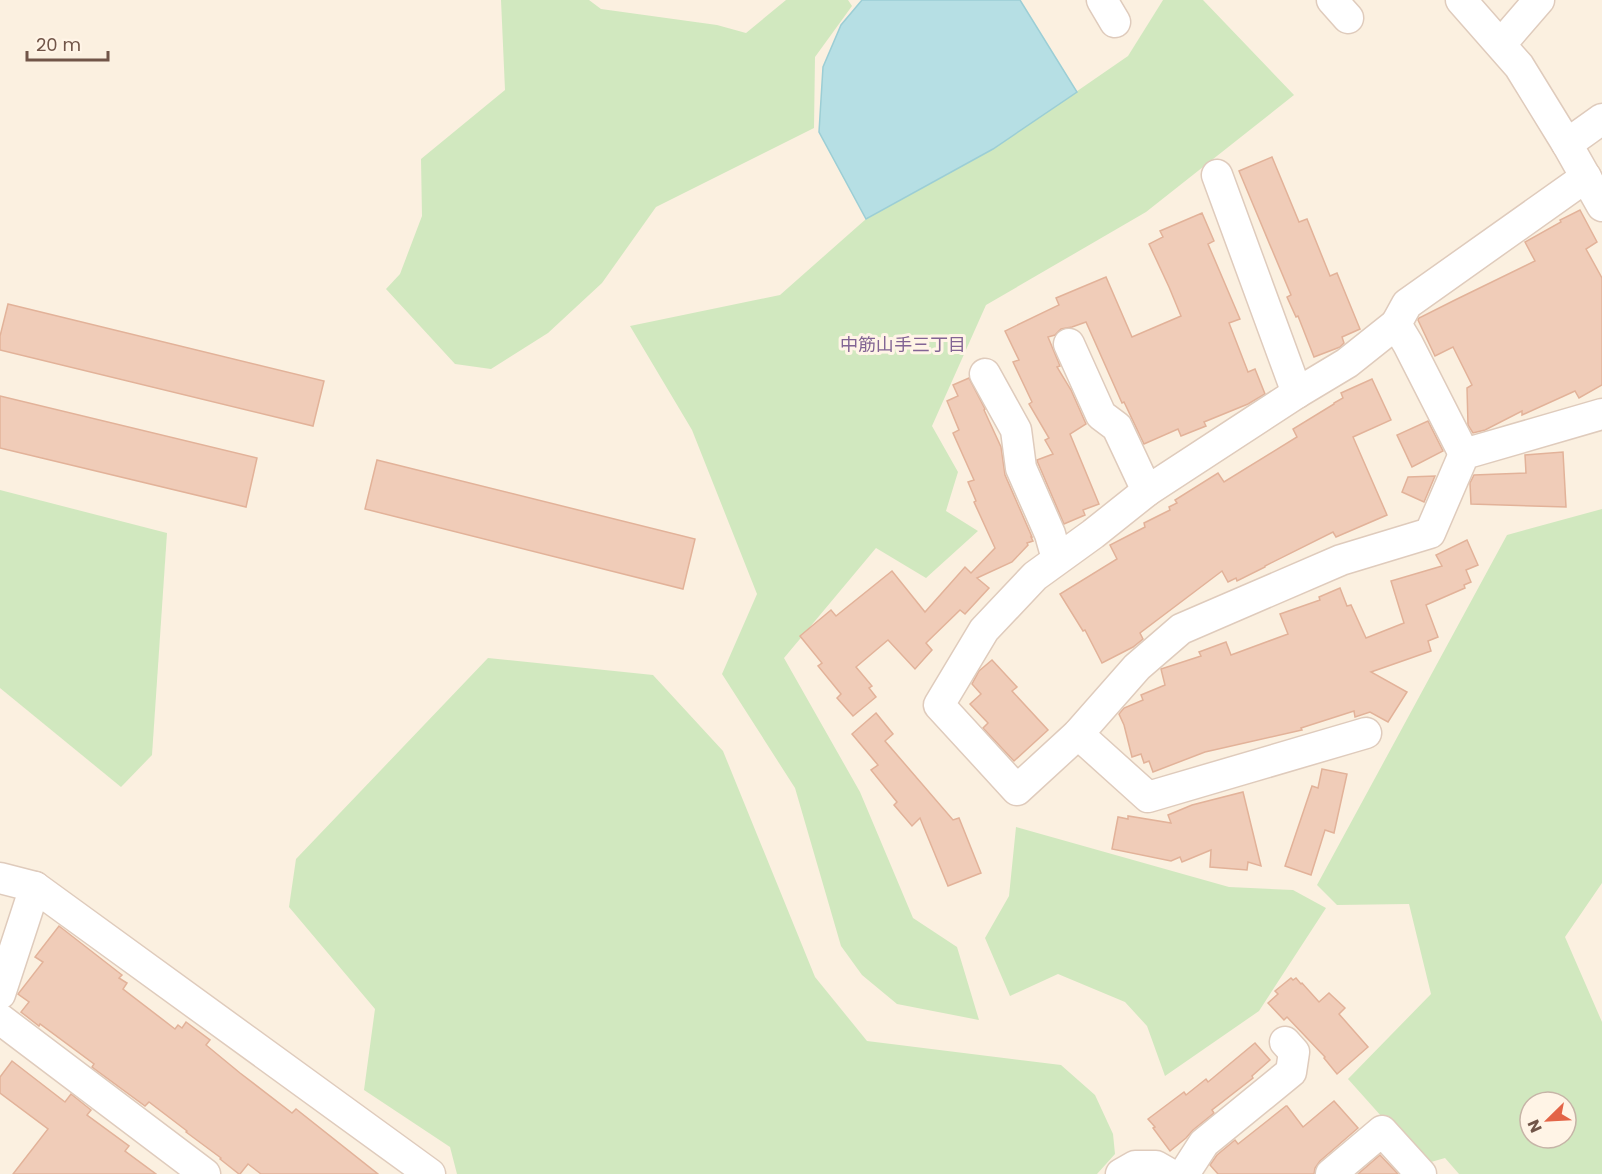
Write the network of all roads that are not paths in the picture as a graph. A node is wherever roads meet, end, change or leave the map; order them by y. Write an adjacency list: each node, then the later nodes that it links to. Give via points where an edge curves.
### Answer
1 (1461, 0): 3 (street)
2 (1539, 0): 3 (street)
3 (1501, 44): 5 (street)
4 (1602, 119): 5 (street)
5 (1567, 144): 7 (street)
6 (1217, 175): 12 (street)
7 (1586, 177): 8 (street); 9 (street, via 1407,304)
8 (1602, 206)
9 (1396, 324): 12 (street, via 1347,363); 14 (street)
10 (1069, 344): 15 (street, via 1101,415 1117,427)
11 (985, 374): 16 (street, via 1016,430 1021,468)
12 (1297, 393): 15 (street)
13 (1602, 414): 14 (street)
14 (1464, 454): 18 (street, via 1430,533 1341,560 1181,629 1137,668)
15 (1147, 491): 16 (street)
16 (1057, 559): 18 (street, via 1035,576 984,630 939,705 1017,790)
17 (1366, 733): 18 (street, via 1148,797)
18 (1078, 735)
19 (0, 878): 20 (street)
20 (35, 887): 21 (street); 25 (street)
21 (0, 994)
22 (0, 1019): 24 (street)
23 (1285, 1042): 28 (street, via 1294,1052 1291,1072 1204,1143)
24 (205, 1174)
25 (430, 1174)
26 (1121, 1174): 27 (street, via 1135,1166 1155,1166)
27 (1170, 1174)
28 (1184, 1174)
29 (1331, 1174): 30 (street, via 1382,1131)
30 (1421, 1174)

